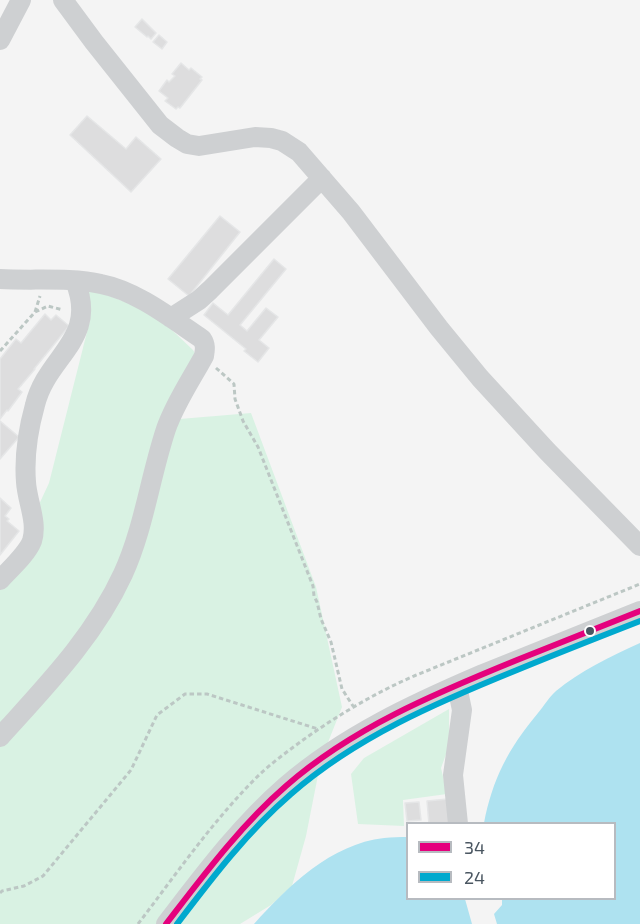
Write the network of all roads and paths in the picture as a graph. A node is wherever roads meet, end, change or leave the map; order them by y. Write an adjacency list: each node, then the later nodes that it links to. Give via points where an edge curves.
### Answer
1 (21, 0): 3 (street)
2 (63, 0): 4 (street, via 160,125 177,138 199,146 255,137 282,141 300,152)
3 (0, 40)
4 (322, 178): 8 (street, via 210,290); 11 (street, via 487,386)
5 (0, 279): 6 (street)
6 (75, 281): 7 (street); 8 (street, via 117,288)
7 (81, 318): 9 (path, via 48,306 35,312); 12 (street, via 78,330 44,381 35,402 26,467 34,531 28,548)
8 (171, 318): 10 (street, via 202,339)
9 (0, 351)
10 (204, 356): 15 (path, via 234,384 243,421 258,447 313,586 342,688); 17 (street, via 170,420 132,551 114,592 91,632)
11 (640, 546)
12 (0, 580)
13 (640, 611): 14 (street)
14 (457, 686): 18 (street, via 462,710 453,775); 20 (street, via 378,723 300,775 245,826)
15 (353, 706)
16 (318, 729): 19 (path, via 207,694 185,694 157,715 131,770 43,876 24,886)
17 (0, 737)
18 (458, 822)
19 (1, 890)
20 (166, 924)

